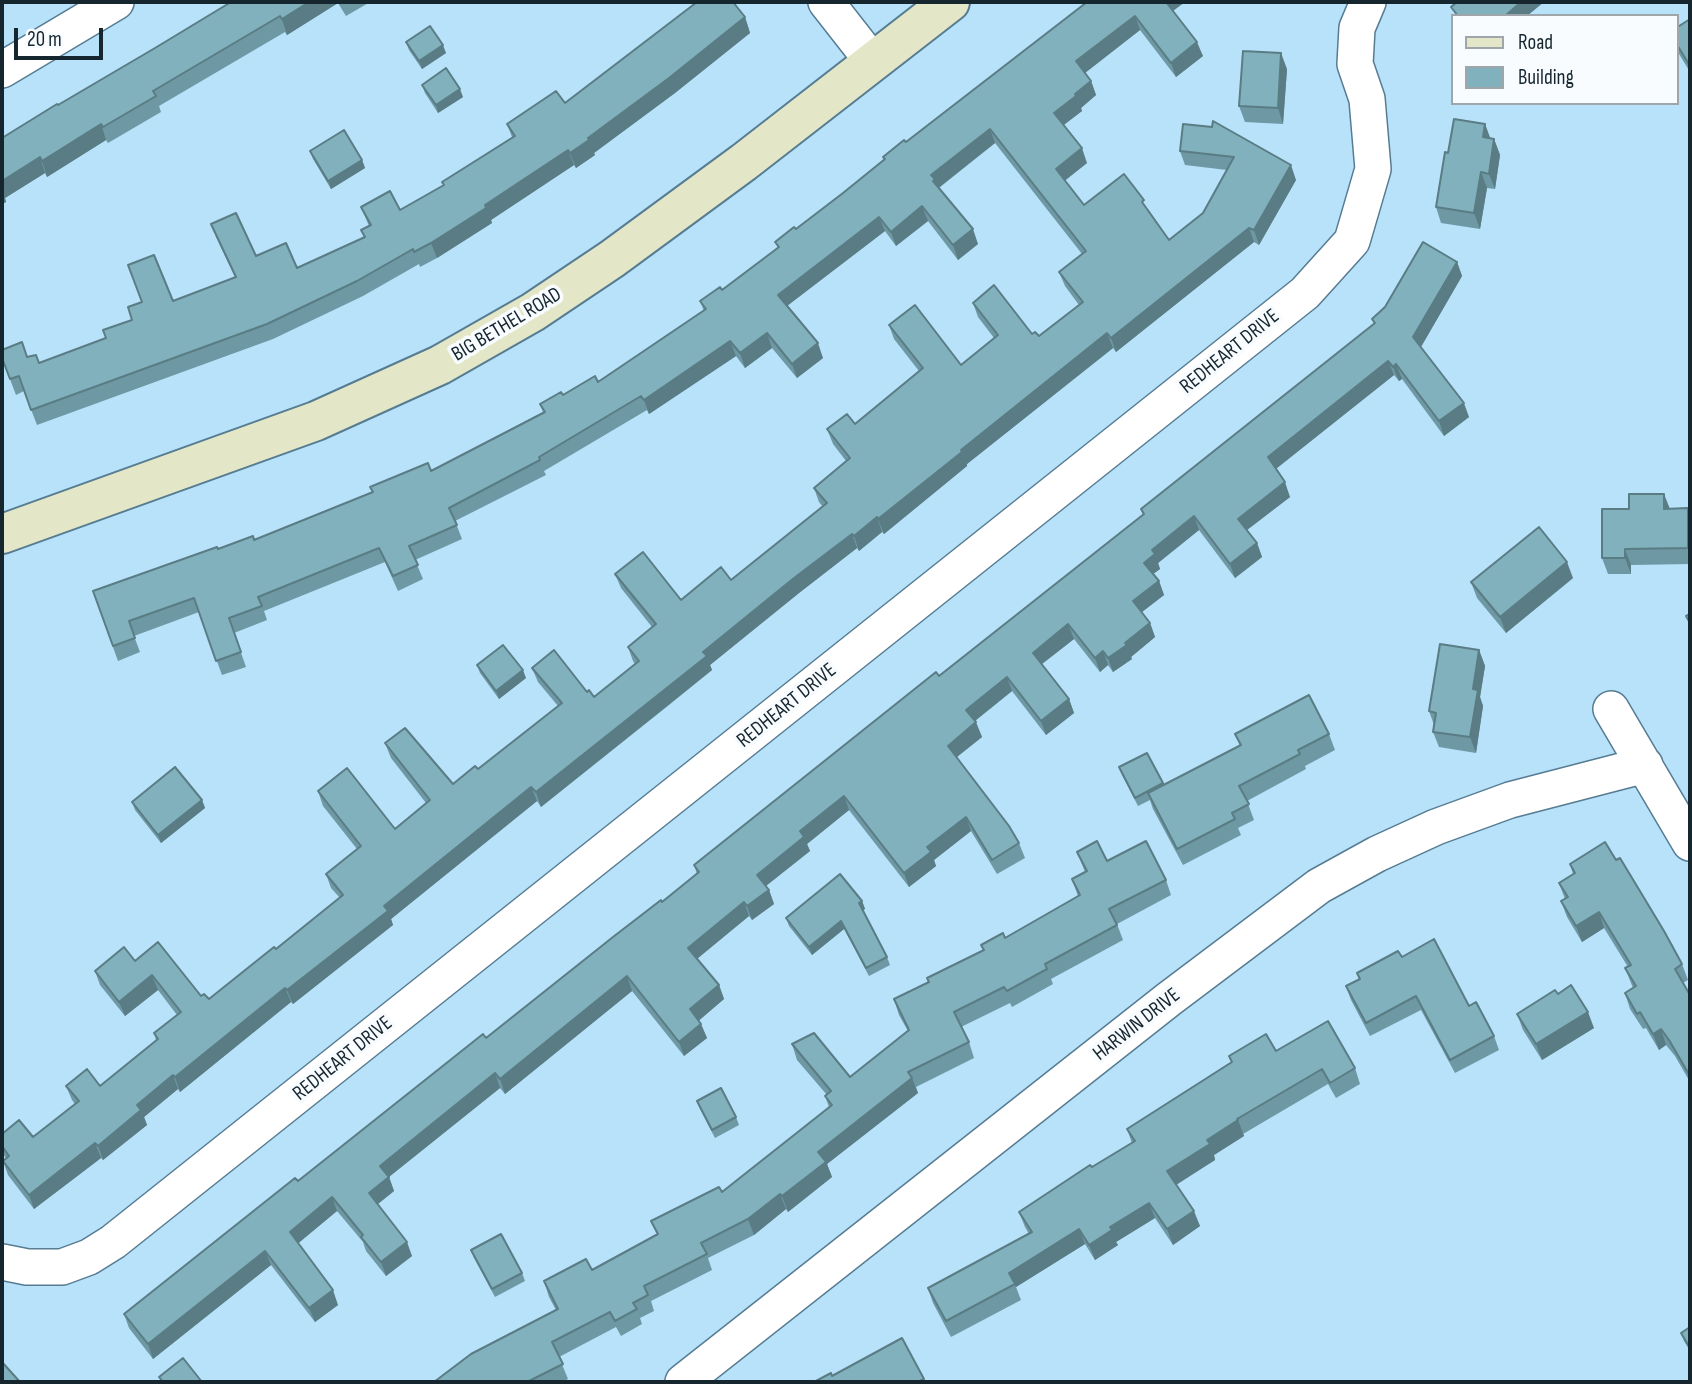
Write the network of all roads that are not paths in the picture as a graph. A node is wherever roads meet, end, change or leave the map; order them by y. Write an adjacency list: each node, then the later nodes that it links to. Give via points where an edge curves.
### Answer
1 (116, 2): 6 (street)
2 (826, 2): 5 (street)
3 (950, 2): 5 (main road, BIG BETHEL ROAD)
4 (1368, 2): 11 (street, REDHEART DRIVE, via 1357,28 1354,64 1367,99 1373,169 1352,241 1305,293 113,1242 62,1267)
5 (873, 62): 7 (main road, BIG BETHEL ROAD, via 612,259 533,312 440,365 316,421)
6 (2, 70)
7 (2, 534)
8 (1611, 709): 9 (street)
9 (1644, 765): 10 (street); 12 (street, HARWIN DRIVE, via 1510,800 1436,827 1320,886 1169,999)
10 (1690, 843)
11 (2, 1262)
12 (683, 1382)

